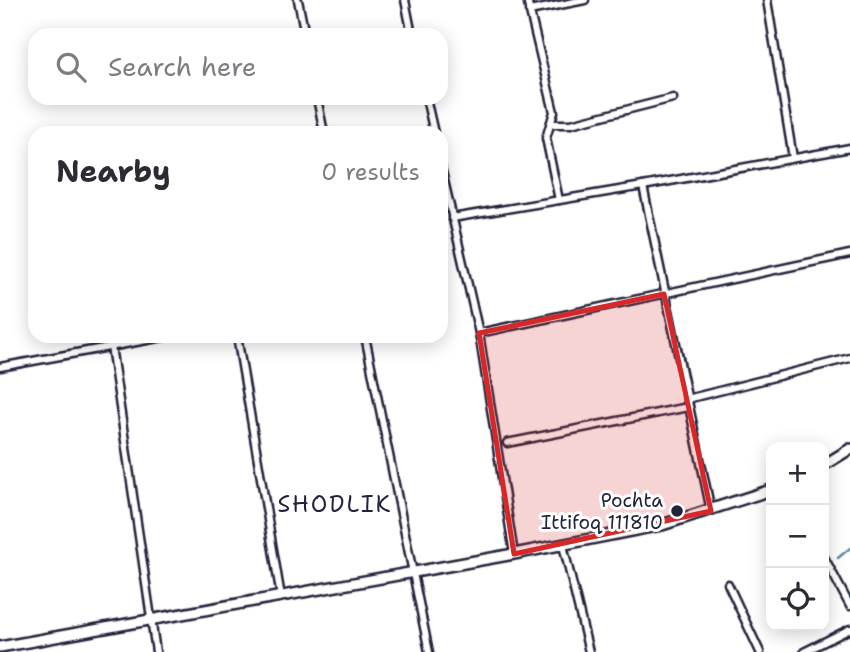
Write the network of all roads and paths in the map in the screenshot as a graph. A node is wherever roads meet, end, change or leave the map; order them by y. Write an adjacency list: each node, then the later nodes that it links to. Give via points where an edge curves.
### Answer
1 (298, 0): 7 (street)
2 (405, 0): 8 (street)
3 (527, 0): 6 (street)
4 (585, 0): 6 (street)
5 (767, 0): 16 (street)
6 (530, 11): 12 (street, via 554,112)
7 (304, 28)
8 (411, 28)
9 (673, 98): 12 (street, via 571,124)
10 (318, 105): 13 (street)
11 (428, 105): 14 (street)
12 (551, 124): 19 (street, via 546,138)
13 (323, 126)
14 (432, 126)
15 (850, 148): 16 (street)
16 (793, 158): 17 (street)
17 (643, 186): 19 (street); 22 (street)
18 (448, 199): 20 (street)
19 (559, 200): 20 (street)
20 (452, 218): 23 (street)
21 (850, 254): 22 (street)
22 (664, 294): 23 (street); 30 (street)
23 (479, 333): 37 (street)
24 (128, 343): 27 (street)
25 (238, 343): 41 (street)
26 (366, 343): 39 (street)
27 (111, 346): 29 (street); 43 (street)
28 (850, 358): 30 (street)
29 (0, 367)
30 (687, 403): 31 (street); 35 (street)
31 (507, 443)
32 (850, 449): 33 (main road)
33 (829, 462)
34 (766, 492): 35 (main road)
35 (711, 511): 36 (main road)
36 (563, 545): 37 (main road); 48 (street)
37 (514, 554): 39 (main road)
38 (829, 566): 42 (street)
39 (413, 573): 41 (main road); 47 (street)
40 (728, 584): 49 (street)
41 (281, 597): 43 (main road)
42 (850, 606)
43 (150, 620): 45 (main road); 46 (street)
44 (850, 629): 50 (street)
45 (0, 647)
46 (156, 652)
47 (429, 652)
48 (589, 652)
49 (760, 652)
50 (804, 652)

